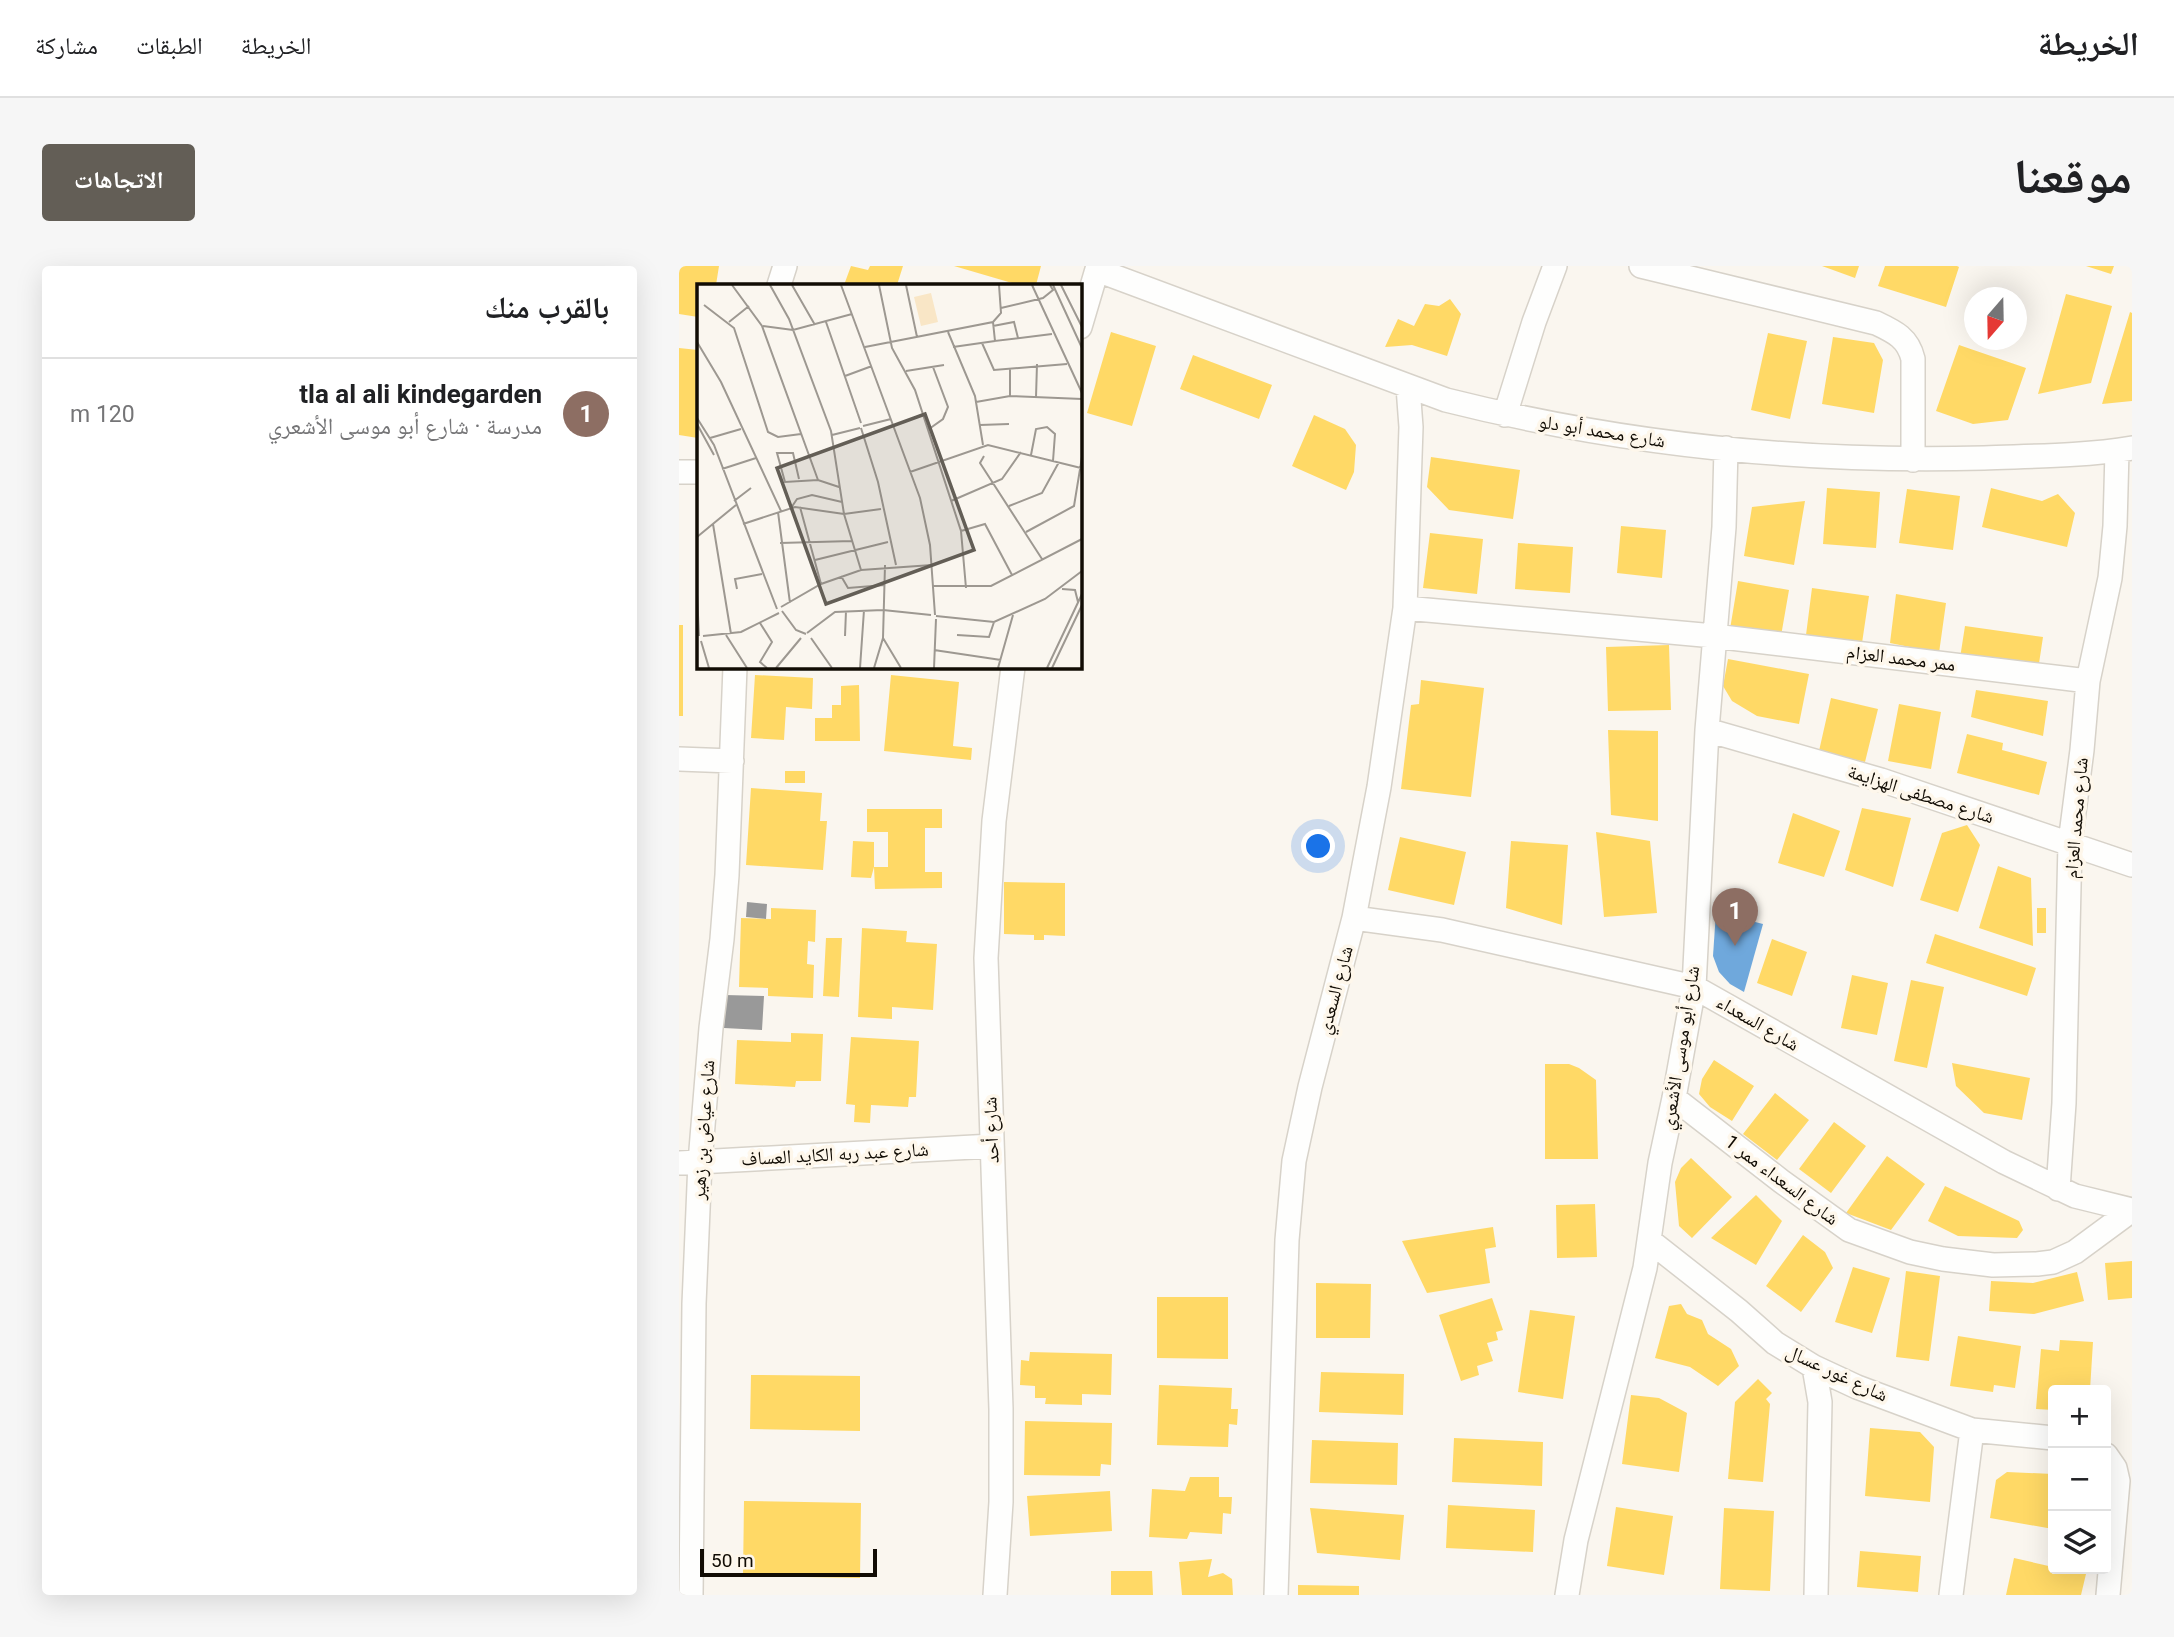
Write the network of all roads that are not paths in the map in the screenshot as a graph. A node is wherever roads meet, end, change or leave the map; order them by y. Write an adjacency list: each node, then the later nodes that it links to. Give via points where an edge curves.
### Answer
1 (785, 266): 5 (street)
2 (1555, 266): 8 (street)
3 (1641, 266): 11 (street, via 1877,323 1903,338 1913,359)
4 (1097, 268): 6 (street); 7 (street, شارع محمد أبو دلو)
5 (779, 284)
6 (1081, 324)
7 (1408, 387): 8 (street, شارع محمد أبو دلو); 14 (street, شارع السعدي, via 1411,426)
8 (1505, 415): 9 (street, شارع محمد أبو دلو)
9 (1727, 448): 11 (street, شارع محمد أبو دلو); 15 (street, شارع أبو موسى الأشعري)
10 (2124, 449): 11 (street, شارع محمد أبو دلو); 18 (street, شارع محمد العزام, via 2110,578)
11 (1913, 460)
12 (679, 472): 13 (street)
13 (697, 472)
14 (1405, 608): 15 (street, ممر محمد العزام); 24 (street, شارع السعدي)
15 (1714, 636): 18 (street, ممر محمد العزام); 19 (street, شارع أبو موسى الأشعري)
16 (735, 668): 21 (street, شارع عياض بن زهير)
17 (1013, 668): 27 (street, شارع أحد, via 989,883 986,958)
18 (2088, 681): 22 (street, شارع محمد العزام)
19 (1707, 730): 22 (street, شارع مصطفى الهزايمة, via 1881,780); 25 (street, شارع أبو موسى الأشعري)
20 (679, 759): 21 (street)
21 (732, 761): 28 (street, شارع عياض بن زهير, via 726,888 709,1049)
22 (2070, 843): 23 (street, شارع مصطفى الهزايمة); 29 (street, شارع محمد العزام)
23 (2132, 865)
24 (1354, 918): 25 (street, شارع السعداء, via 1442,930); 39 (street, شارع السعدي, via 1294,1161 1287,1240)
25 (1694, 987): 26 (street, شارع أبو موسى الأشعري); 29 (street, شارع السعداء)
26 (1674, 1098): 30 (street, شارع السعداء ممر 1, via 1840,1224 1910,1252 1993,1265 2053,1262 2075,1252); 31 (street, شارع أبو موسى الأشعري)
27 (992, 1146): 28 (street, شارع عبد ربه الكايد العساف); 38 (street, شارع أحد, via 1001,1422)
28 (689, 1163): 35 (street, شارع عياض بن زهير, via 694,1304)
29 (2058, 1189): 30 (street, شارع السعداء)
30 (2132, 1210)
31 (1650, 1241): 32 (street, شارع غور عسال, via 1775,1343); 40 (street, شارع أبو موسى الأشعري, via 1576,1540)
32 (1814, 1367): 33 (street, شارع غور عسال); 41 (street, via 1820,1402)
33 (1972, 1430): 34 (street, شارع غور عسال); 42 (street)
34 (2048, 1438)
35 (686, 1461): 37 (street, شارع عياض بن زهير)
36 (2111, 1462): 43 (street, via 2118,1481)
37 (691, 1595)
38 (995, 1595)
39 (1276, 1595)
40 (1567, 1595)
41 (1816, 1595)
42 (1951, 1595)
43 (2108, 1595)

